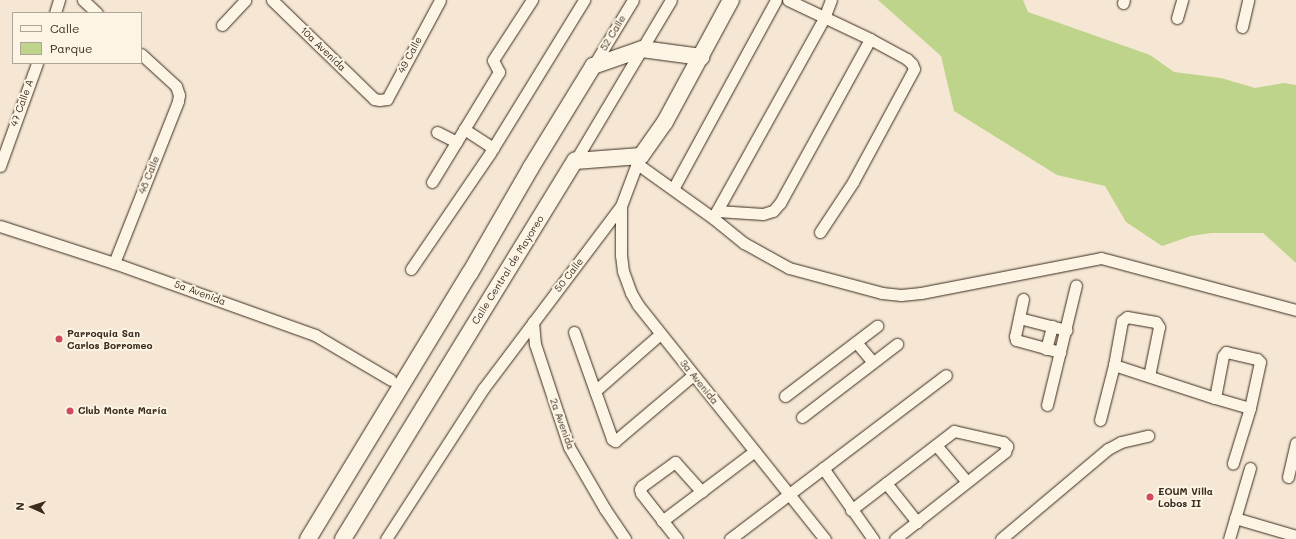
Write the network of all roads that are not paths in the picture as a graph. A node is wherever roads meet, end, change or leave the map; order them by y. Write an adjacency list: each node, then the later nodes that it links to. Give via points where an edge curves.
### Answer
1 (59, 0): 16 (street)
2 (83, 0): 17 (street)
3 (245, 0): 20 (street)
4 (272, 0): 28 (street, 10a Avenida)
5 (440, 0): 28 (street, 49 Calle, via 387,99)
6 (532, 0): 29 (street, via 493,60 499,72)
7 (584, 0): 32 (street)
8 (633, 0): 27 (street, 52 Calle)
9 (671, 0): 23 (street, Calle Central de Mayoreo)
10 (731, 0): 25 (main road, 50 Calle)
11 (776, 0): 37 (street)
12 (788, 0): 18 (street)
13 (831, 0): 18 (street)
14 (1182, 0): 19 (street)
15 (1248, 0): 21 (street)
16 (54, 12)
17 (96, 12)
18 (824, 18): 22 (street); 39 (street)
19 (1177, 18)
20 (222, 25)
21 (1242, 27)
22 (870, 39): 39 (street, via 780,203 773,211 763,214); 41 (street, via 907,59 914,69 853,182)
23 (642, 49): 25 (main road); 27 (main road); 34 (street, Calle Central de Mayoreo)
24 (142, 55): 42 (street, 48 Calle, via 176,86 178,101)
25 (701, 57): 33 (main road, 50 Calle, via 665,122)
26 (37, 64): 35 (street, 47 Calle A)
27 (593, 66): 89 (main road)
28 (374, 99)
29 (464, 129): 31 (street); 32 (street)
30 (437, 132): 31 (street)
31 (457, 142): 36 (street)
32 (493, 148): 43 (street)
33 (638, 159): 34 (main road); 37 (street); 38 (street, 50 Calle)
34 (575, 161): 90 (main road, Calle Central de Mayoreo)
35 (0, 166)
36 (432, 182)
37 (673, 189): 39 (street)
38 (622, 206): 48 (street, 50 Calle); 53 (street, 3a Avenida, via 620,240 623,271 638,305)
39 (715, 214): 46 (street, via 744,243 789,268 882,293 921,293 1101,258)
40 (0, 226): 42 (street, 5a Avenida)
41 (820, 232)
42 (114, 263): 63 (street, 5a Avenida, via 316,335)
43 (412, 268)
44 (1076, 284): 51 (street)
45 (1023, 299): 47 (street)
46 (1296, 310)
47 (1019, 318): 50 (street); 56 (street, via 1016,340)
48 (533, 322): 91 (street, 50 Calle, via 483,389); 92 (street, 2a Avenida, via 535,344 569,447)
49 (877, 326): 54 (street)
50 (1052, 326): 51 (street); 56 (street)
51 (1066, 330): 57 (street)
52 (574, 332): 64 (street)
53 (660, 334): 60 (street, 3a Avenida); 64 (street)
54 (856, 342): 58 (street); 65 (street)
55 (897, 344): 58 (street)
56 (1046, 349): 57 (street)
57 (1060, 352): 67 (street)
58 (873, 362): 69 (street)
59 (1114, 365): 62 (street); 62 (street, via 1122,321 1127,317 1156,322 1160,327); 70 (street)
60 (693, 375): 64 (street, via 615,441 612,439); 74 (street, 3a Avenida)
61 (946, 375): 76 (street)
62 (1149, 376): 66 (street)
63 (391, 380)
64 (595, 391)
65 (785, 396)
66 (1215, 398): 68 (street); 68 (street, via 1226,352 1257,359 1260,362)
67 (1047, 405)
68 (1250, 408): 75 (street)
69 (802, 417)
70 (1100, 420)
71 (1148, 436): 99 (street, via 1121,442 1108,450)
72 (1296, 443): 78 (street)
73 (936, 445): 79 (street); 79 (street, via 954,431 1003,442 1007,446 1005,452); 80 (street)
74 (755, 451): 81 (street); 82 (street, 3a Avenida)
75 (1233, 463)
76 (823, 468): 82 (street); 83 (street)
77 (1250, 468): 84 (street)
78 (1288, 477)
79 (967, 482): 86 (street)
80 (886, 483): 83 (street); 86 (street)
81 (702, 492): 85 (street); 85 (street, via 678,463 672,463 640,489 640,493)
82 (789, 494): 87 (street); 96 (street, 3a Avenida)
83 (851, 510): 97 (street)
84 (1235, 518): 88 (street); 100 (street)
85 (662, 521): 93 (street)
86 (917, 522): 98 (street)
87 (748, 525): 94 (street); 95 (street)
88 (1296, 536)
89 (308, 539)
90 (343, 539)
91 (386, 539)
92 (624, 539)
93 (677, 539)
94 (730, 539)
95 (744, 539)
96 (824, 539)
97 (873, 539)
98 (895, 539)
99 (1001, 539)
100 (1228, 539)

